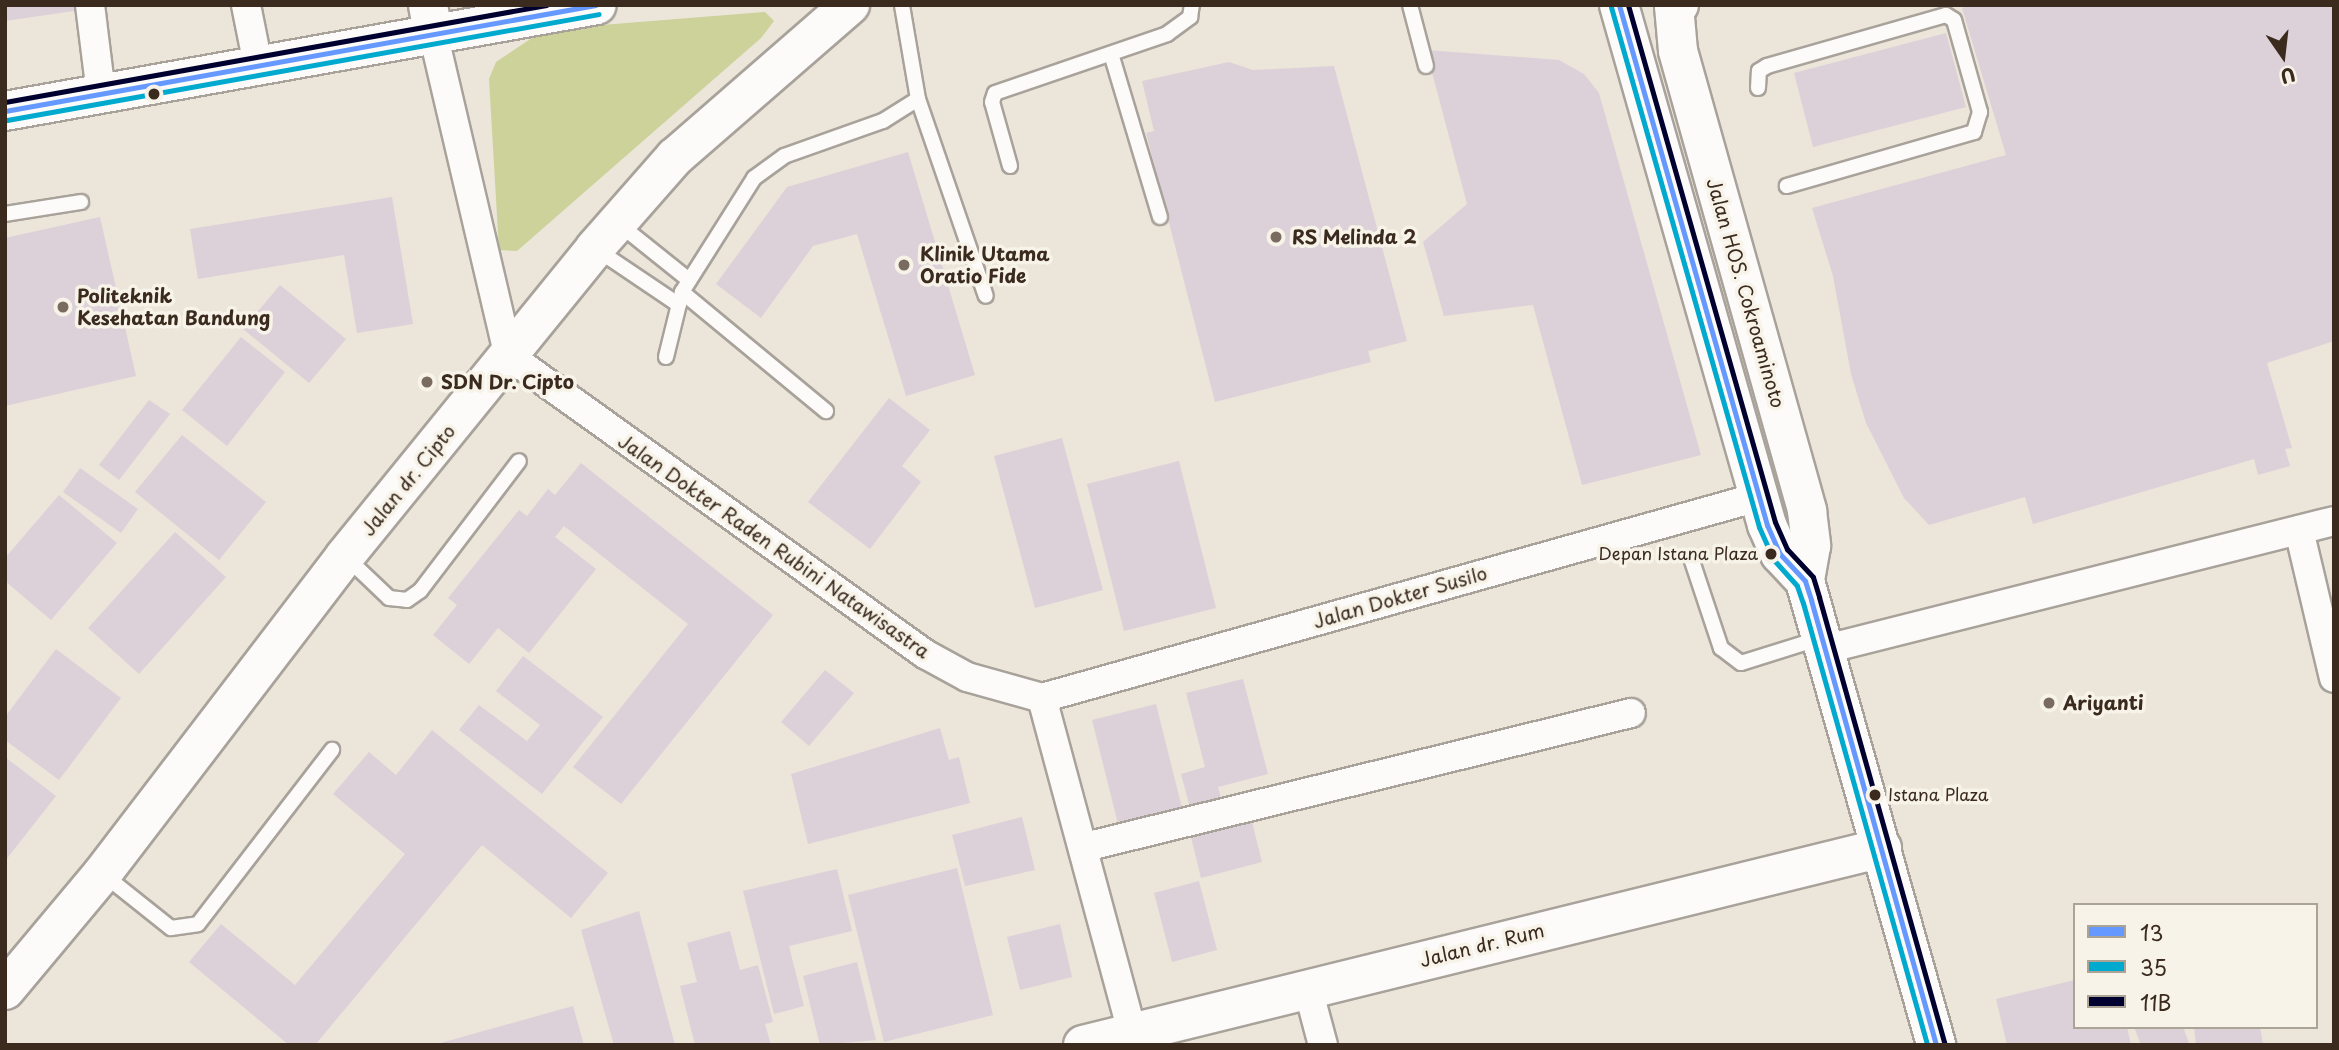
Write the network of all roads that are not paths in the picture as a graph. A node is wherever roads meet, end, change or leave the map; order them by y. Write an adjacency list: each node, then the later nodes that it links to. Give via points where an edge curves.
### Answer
1 (90, 5): 15 (street)
2 (246, 5): 12 (street)
3 (597, 5): 10 (main road)
4 (850, 5): 23 (main road, Jalan dr. Cipto, via 675,157)
5 (902, 5): 16 (lane)
6 (1192, 5): 11 (lane, via 1190,17 1178,29)
7 (1410, 5): 13 (lane)
8 (1619, 5): 30 (main road, Jalan HOS. Cokroaminoto)
9 (1675, 5): 35 (main road, Jalan HOS. Cokroaminoto, via 1678,51 1807,511 1811,546)
10 (431, 19): 12 (main road); 26 (street)
11 (1112, 57): 18 (lane, via 995,93 992,102); 22 (lane)
12 (258, 65): 15 (main road)
13 (1426, 66)
14 (1758, 88): 19 (lane, via 1759,71 1767,66 1946,15 1954,20 1980,111 1974,132)
15 (102, 93): 17 (main road)
16 (918, 99): 24 (lane, via 883,121 784,156 754,178); 25 (lane)
17 (5, 111)
18 (1010, 166)
19 (1787, 186)
20 (81, 202): 21 (lane)
21 (5, 214)
22 (1160, 217)
23 (606, 235): 24 (lane); 24 (lane); 26 (main road, Jalan dr. Cipto)
24 (683, 292): 27 (lane); 28 (lane)
25 (986, 296)
26 (509, 356): 33 (main road, Jalan dr. Cipto); 38 (street, Jalan Dokter Raden Rubini Natawisastra, via 925,654 967,677)
27 (666, 357)
28 (826, 411)
29 (519, 461): 33 (lane, via 421,591 407,600 389,598)
30 (1758, 497): 35 (main road, Jalan HOS. Cokroaminoto, via 1780,554); 38 (street, Jalan Dokter Susilo)
31 (2334, 521): 32 (street)
32 (2299, 530): 36 (street); 37 (street)
33 (345, 556): 43 (main road, Jalan dr. Cipto)
34 (1692, 561): 36 (lane, via 1721,648 1741,663)
35 (1805, 582): 36 (main road, Jalan HOS. Cokroaminoto)
36 (1824, 643): 42 (main road, Jalan HOS. Cokroaminoto)
37 (2334, 678)
38 (1042, 698): 41 (street)
39 (1631, 713): 41 (street)
40 (332, 750): 43 (lane, via 198,924 171,928)
41 (1085, 847): 46 (street)
42 (1882, 848): 44 (main road, Jalan dr. Rum); 49 (main road, Jalan HOS. Cokroaminoto)
43 (102, 874): 45 (main road, Jalan dr. Cipto)
44 (1308, 989): 46 (main road, Jalan dr. Rum); 48 (street)
45 (5, 990)
46 (1132, 1032): 47 (main road, Jalan dr. Rum)
47 (1083, 1045)
48 (1323, 1045)
49 (1936, 1045)

